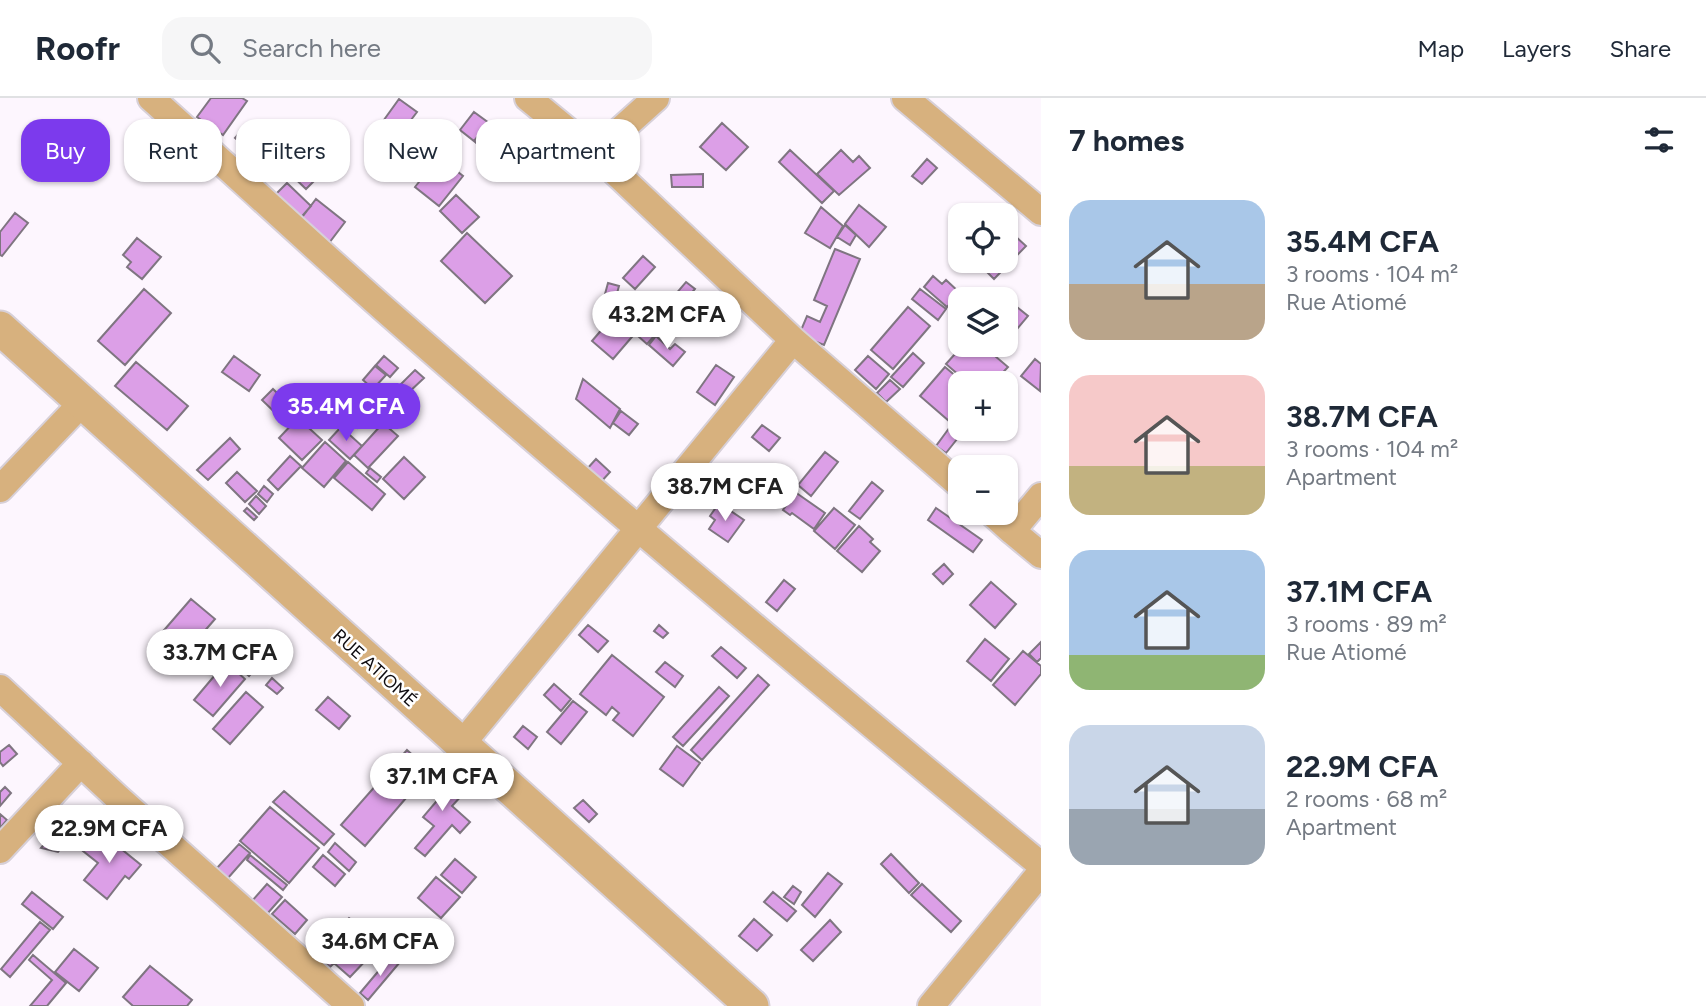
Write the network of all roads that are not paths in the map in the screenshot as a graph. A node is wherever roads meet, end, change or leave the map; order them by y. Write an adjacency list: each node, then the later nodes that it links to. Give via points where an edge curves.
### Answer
1 (151, 98): 16 (street)
2 (528, 98): 5 (street)
3 (656, 98): 6 (street)
4 (905, 98): 8 (street)
5 (554, 119)
6 (633, 119)
7 (626, 182): 10 (street)
8 (1041, 212)
9 (0, 328): 11 (street, RUE ATIOMÉ)
10 (793, 340): 12 (street); 16 (street)
11 (82, 403): 13 (street); 20 (street, RUE ATIOMÉ)
12 (948, 475)
13 (0, 489)
14 (1041, 496): 17 (street)
15 (1005, 525): 17 (street)
16 (640, 529): 20 (street); 23 (street)
17 (1012, 531): 18 (street)
18 (1041, 555)
19 (0, 688): 21 (street)
20 (461, 745): 26 (street, RUE ATIOMÉ)
21 (81, 763): 22 (street); 25 (street)
22 (0, 850)
23 (1041, 865)
24 (1041, 872): 27 (street)
25 (351, 1006)
26 (752, 1006)
27 (931, 1006)

